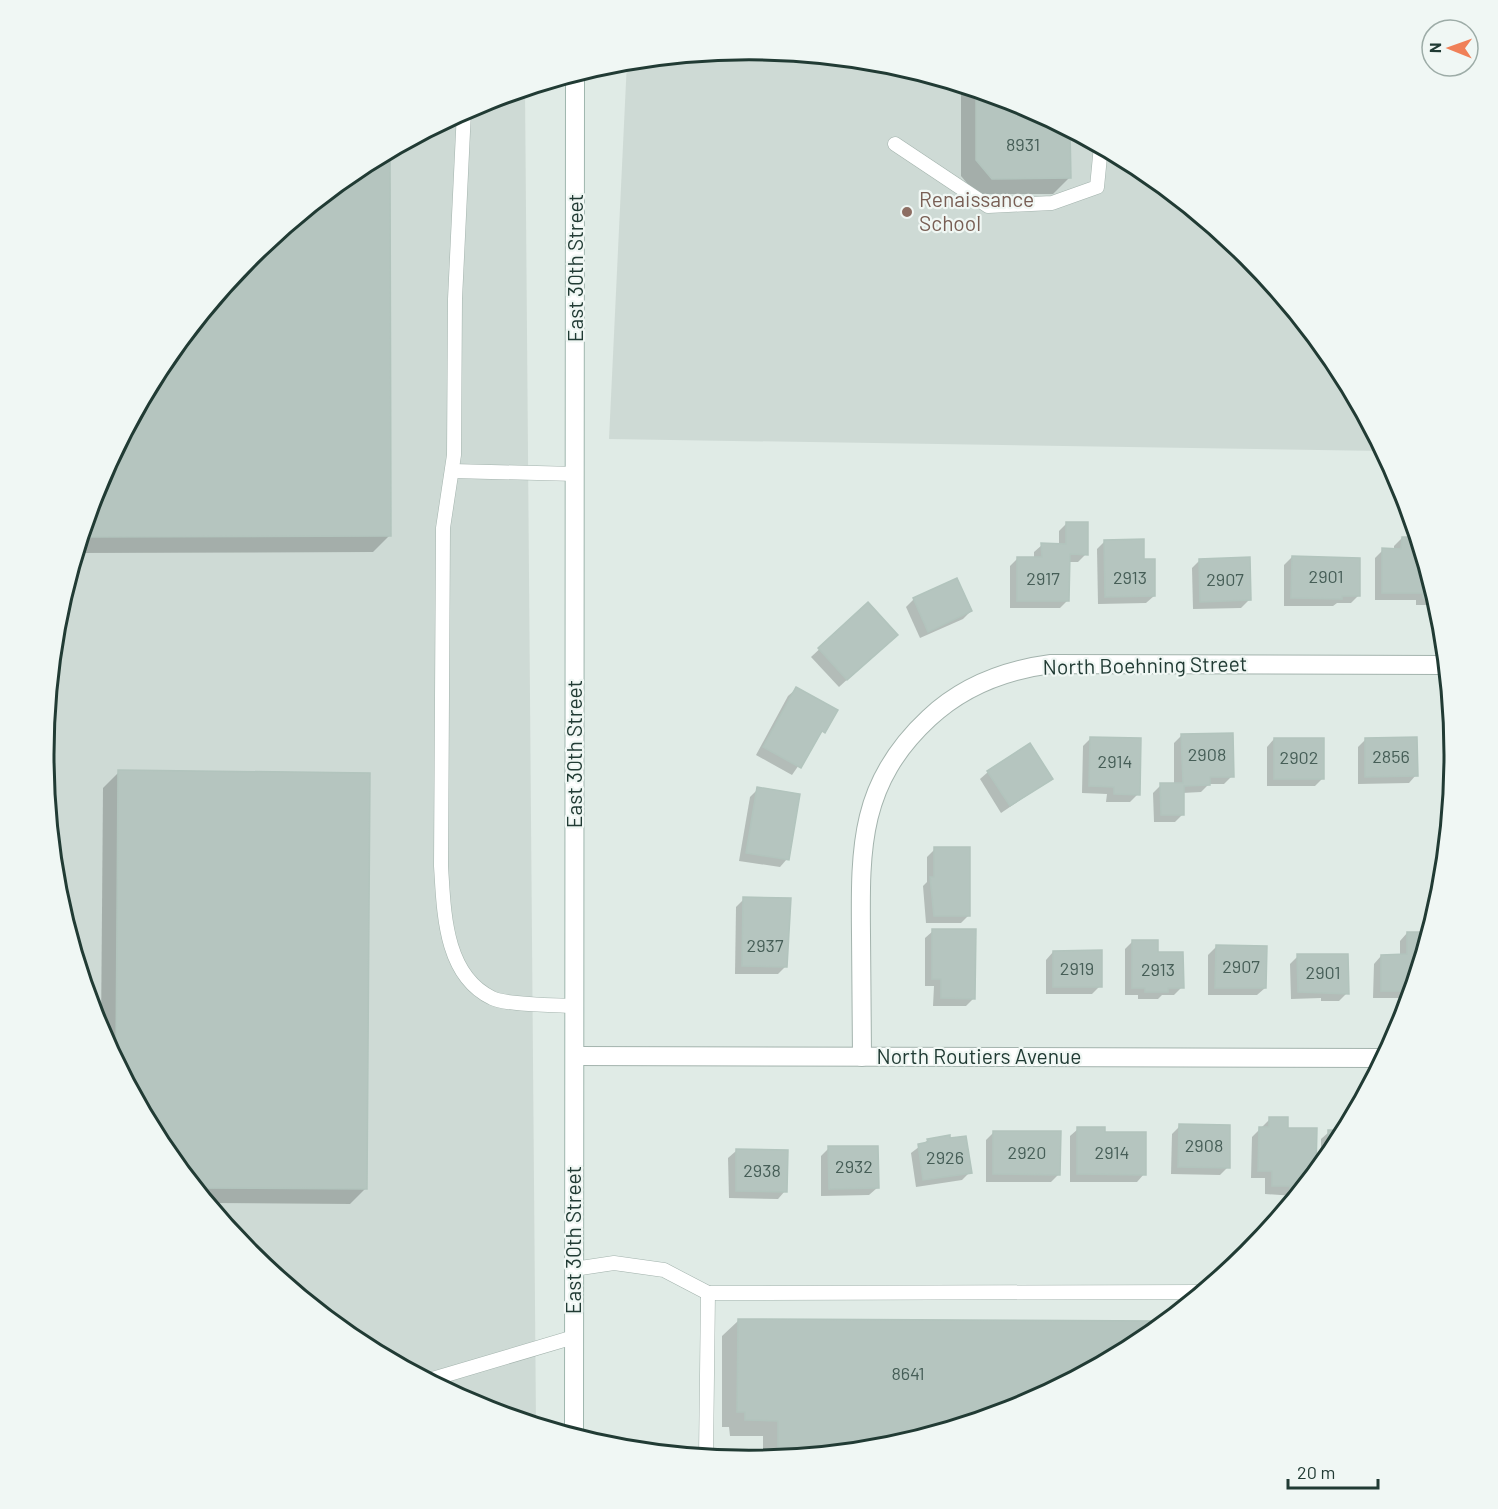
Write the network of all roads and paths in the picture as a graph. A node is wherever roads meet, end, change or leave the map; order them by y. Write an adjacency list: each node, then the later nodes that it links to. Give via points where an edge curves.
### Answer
1 (575, 82): 6 (street, East 30th Street)
2 (464, 121): 5 (lane)
3 (896, 144): 4 (lane, via 988,206 1052,203 1097,187)
4 (1100, 156)
5 (452, 471): 6 (lane); 8 (lane, via 442,545 444,920 454,956 473,985 493,999)
6 (576, 474): 8 (street, East 30th Street)
7 (1438, 665): 10 (street, North Boehning Street, via 1051,664 1011,672 960,694 937,709 891,762 869,812 860,867)
8 (575, 1006): 9 (street, East 30th Street)
9 (575, 1056): 10 (street, North Routiers Avenue); 12 (street, East 30th Street)
10 (862, 1057): 11 (street, North Routiers Avenue)
11 (1374, 1058)
12 (574, 1269): 14 (lane, via 614,1263 664,1270); 15 (street, East 30th Street)
13 (1189, 1292): 14 (lane)
14 (708, 1293): 18 (lane)
15 (574, 1337): 16 (lane); 17 (street, East 30th Street)
16 (440, 1377)
17 (574, 1427)
18 (706, 1448)

